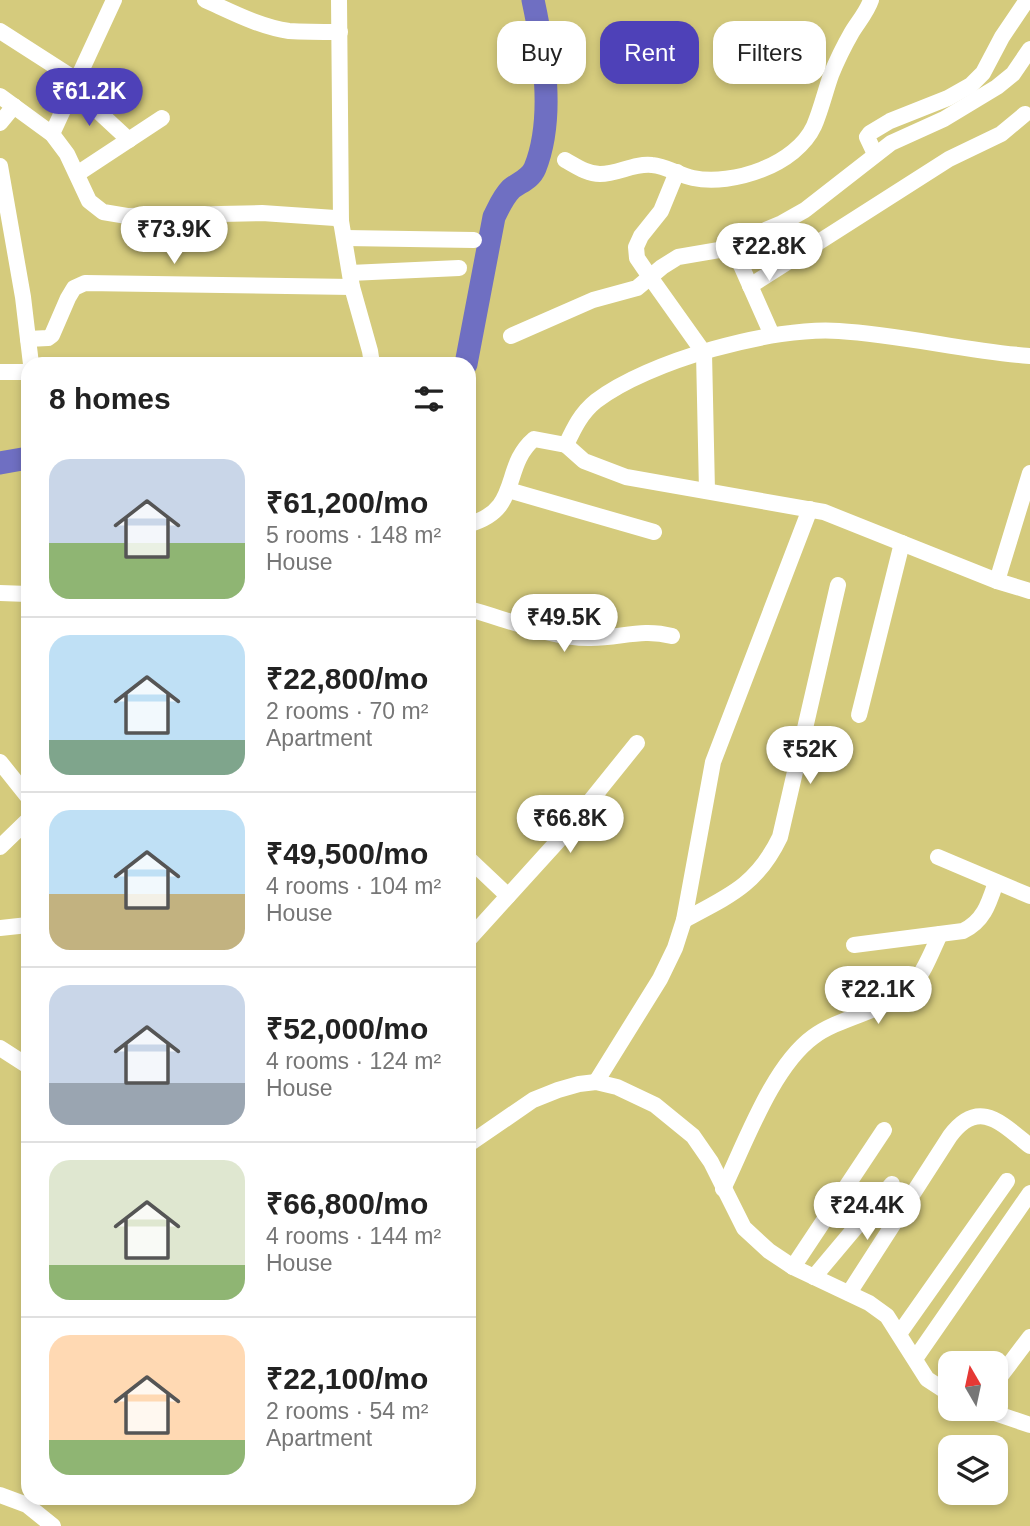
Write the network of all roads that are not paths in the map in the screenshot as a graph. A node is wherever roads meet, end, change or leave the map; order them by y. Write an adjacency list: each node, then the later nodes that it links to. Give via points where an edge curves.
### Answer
1 (114, 0): 9 (street)
2 (205, 0): 7 (street, via 279,29)
3 (339, 0): 7 (street)
4 (871, 0): 20 (street, via 843,48 814,127 786,158 734,177 694,178)
5 (1027, 0): 17 (street, via 983,73 947,98 870,133 868,142)
6 (0, 31): 9 (street)
7 (340, 32): 22 (street)
8 (1029, 55): 17 (street, via 1005,80 970,105)
9 (76, 85): 15 (street); 16 (street)
10 (0, 96): 11 (street)
11 (14, 106): 14 (street); 15 (street)
12 (1026, 114): 28 (street, via 1001,134 948,159)
13 (162, 118): 16 (street)
14 (0, 123)
15 (52, 134): 21 (street)
16 (129, 140): 21 (street)
17 (875, 154): 24 (street, via 805,210)
18 (565, 160): 20 (street, via 598,174 642,165)
19 (0, 166): 31 (street)
20 (677, 172): 26 (street, via 661,211 636,247 637,258)
21 (77, 174): 22 (street, via 89,201 103,212 127,216 279,213 335,218)
22 (343, 230): 23 (street); 27 (street)
23 (474, 240)
24 (732, 246): 26 (street, via 678,257); 28 (street)
25 (459, 268): 27 (street)
26 (650, 277): 30 (street, via 637,288 593,300); 32 (street)
27 (351, 280): 31 (street, via 85,284 74,288 52,335); 35 (street)
28 (750, 286): 29 (street)
29 (772, 335): 32 (street); 33 (street, via 838,330)
30 (512, 336)
31 (28, 339): 34 (street)
32 (704, 353): 38 (street, via 664,366 596,401 580,416); 41 (street)
33 (1030, 356)
34 (29, 357)
35 (371, 357)
36 (0, 372): 37 (street)
37 (21, 372)
38 (566, 445): 40 (street, via 534,439 523,449); 41 (street, via 584,461 626,477)
39 (1030, 473): 46 (street)
40 (508, 490): 43 (street, via 493,514); 44 (street)
41 (707, 491): 42 (street)
42 (810, 509): 45 (street); 64 (street, via 713,762)
43 (476, 520)
44 (654, 532)
45 (902, 543): 46 (street); 53 (street)
46 (996, 581): 48 (street)
47 (838, 585): 64 (street, via 780,837 756,876)
48 (1030, 591)
49 (0, 593): 50 (street)
50 (21, 594)
51 (476, 610): 52 (street, via 572,637 654,631)
52 (672, 636)
53 (859, 715)
54 (637, 743): 62 (street)
55 (0, 762): 56 (street)
56 (21, 788)
57 (21, 827): 58 (street)
58 (0, 847)
59 (938, 857): 61 (street)
60 (476, 872): 62 (street)
61 (996, 882): 63 (street); 68 (street, via 987,910 974,926)
62 (508, 896): 67 (street)
63 (1030, 896)
64 (684, 920): 72 (street, via 660,979)
65 (21, 926): 66 (street)
66 (0, 928)
67 (476, 931)
68 (940, 934): 69 (street); 78 (street, via 910,988 887,1003 836,1023 796,1053 772,1088)
69 (854, 945)
70 (0, 1048): 71 (street)
71 (21, 1062)
72 (596, 1082): 74 (street, via 533,1101); 78 (street, via 638,1096 673,1118 693,1136)
73 (884, 1130): 80 (street)
74 (476, 1139)
75 (1030, 1146): 82 (street, via 995,1120 981,1115 967,1118 950,1136)
76 (1007, 1181): 83 (street)
77 (892, 1184): 81 (street)
78 (723, 1189): 80 (street, via 744,1227)
79 (1030, 1193): 85 (street)
80 (793, 1267): 81 (street)
81 (814, 1277): 82 (street)
82 (849, 1293): 83 (street, via 887,1316)
83 (899, 1334): 85 (street)
84 (1030, 1336): 86 (street)
85 (915, 1359): 87 (street, via 927,1379)
86 (1008, 1366)
87 (938, 1386)
88 (1008, 1418): 89 (street)
89 (1030, 1425)
90 (0, 1495): 91 (street)
91 (21, 1503)
92 (27, 1505): 93 (street)
93 (53, 1526)

